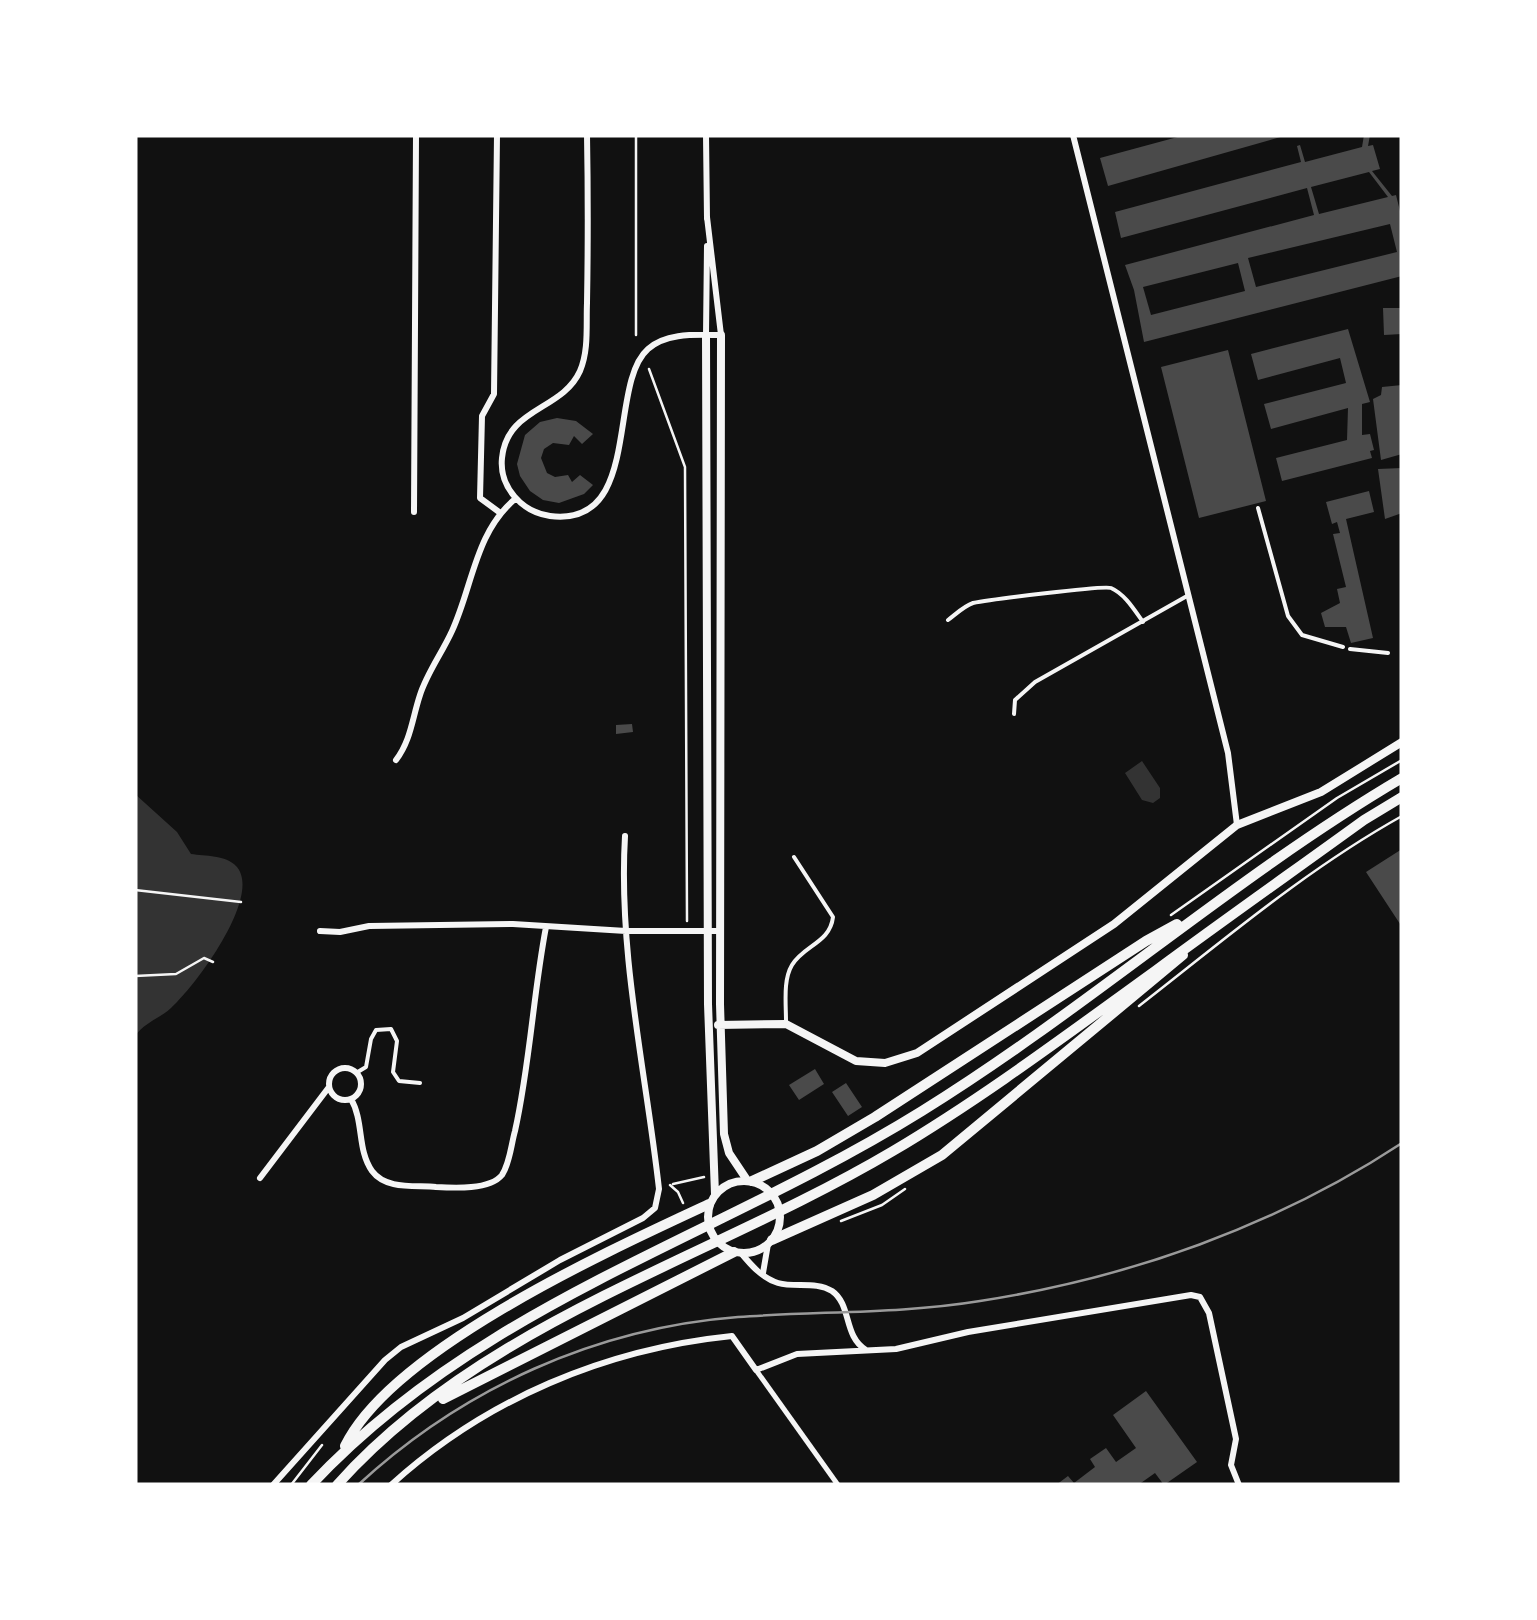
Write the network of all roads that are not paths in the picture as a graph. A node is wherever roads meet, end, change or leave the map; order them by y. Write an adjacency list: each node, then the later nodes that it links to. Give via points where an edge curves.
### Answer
1 (416, 135): 11 (street)
2 (497, 135): 12 (street, via 494,394 482,416 480,498)
3 (587, 135): 9 (street, via 584,360 570,386 510,430 501,466)
4 (706, 135): 6 (street)
5 (1075, 137): 13 (street)
6 (707, 217): 7 (street); 8 (street)
7 (706, 335): 8 (street); 9 (street, via 659,341 642,354 614,472 588,508 545,515); 28 (street)
8 (721, 335): 29 (street)
9 (515, 498): 12 (street)
10 (1258, 508): 16 (lane, via 1288,616 1302,635)
11 (414, 512)
12 (499, 512): 19 (street, via 420,692 408,745)
13 (1189, 594): 15 (lane); 22 (street, via 1228,752)
14 (948, 620): 15 (lane, via 968,604 1090,586 1110,588)
15 (1143, 622): 17 (lane, via 1034,682 1015,700)
16 (1388, 653)
17 (1014, 714)
18 (1402, 742): 22 (street, via 1321,792)
19 (396, 760)
20 (1402, 778): 25 (main road)
21 (1402, 801): 31 (main road, via 1364,820)
22 (1237, 824): 32 (street, via 1114,924 917,1053 856,1062)
23 (626, 836): 30 (street)
24 (794, 856): 32 (lane, via 833,923 787,975)
25 (1209, 907): 40 (main road, via 875,1117); 50 (main road, via 1000,1060 884,1134 542,1309 432,1377)
26 (546, 927): 27 (street); 30 (street); 38 (street, via 521,1101 508,1162 497,1179 444,1187 381,1180 366,1160)
27 (320, 931)
28 (707, 931): 29 (street); 30 (street); 33 (street)
29 (721, 931): 34 (street)
30 (626, 932): 51 (street, via 659,1185 655,1208 384,1360)
31 (1198, 939): 42 (main road, via 1173,967 942,1155); 49 (main road, via 892,1151 549,1326)
32 (786, 1024): 34 (street)
33 (708, 1026): 34 (street); 41 (street)
34 (720, 1026): 40 (street, via 724,1134)
35 (356, 1074): 36 (lane, via 366,1067 376,1030 391,1028 397,1041 393,1072 400,1081); 37 (street, via 339,1070); 38 (street, via 360,1090)
36 (420, 1084)
37 (329, 1087): 38 (street, via 338,1099); 39 (street)
38 (350, 1099)
39 (260, 1178)
40 (750, 1181): 41 (street, via 730,1183); 42 (street, via 778,1205 780,1224)
41 (712, 1199): 43 (street, via 713,1236); 50 (main road, via 538,1291 419,1364 369,1408)
42 (770, 1242): 43 (street); 44 (street)
43 (738, 1252): 44 (street); 49 (main road)
44 (764, 1274): 45 (street, via 834,1292)
45 (850, 1332): 46 (street); 47 (street)
46 (867, 1351): 47 (street); 56 (street, via 1200,1297 1236,1439 1231,1465)
47 (840, 1352): 48 (street, via 797,1354)
48 (756, 1370): 54 (street, via 732,1336 618,1357 513,1398); 55 (street)
49 (420, 1410): 53 (main road)
50 (341, 1454): 52 (main road)
51 (273, 1485)
52 (311, 1485)
53 (337, 1485)
54 (391, 1485)
55 (838, 1485)
56 (1239, 1485)

